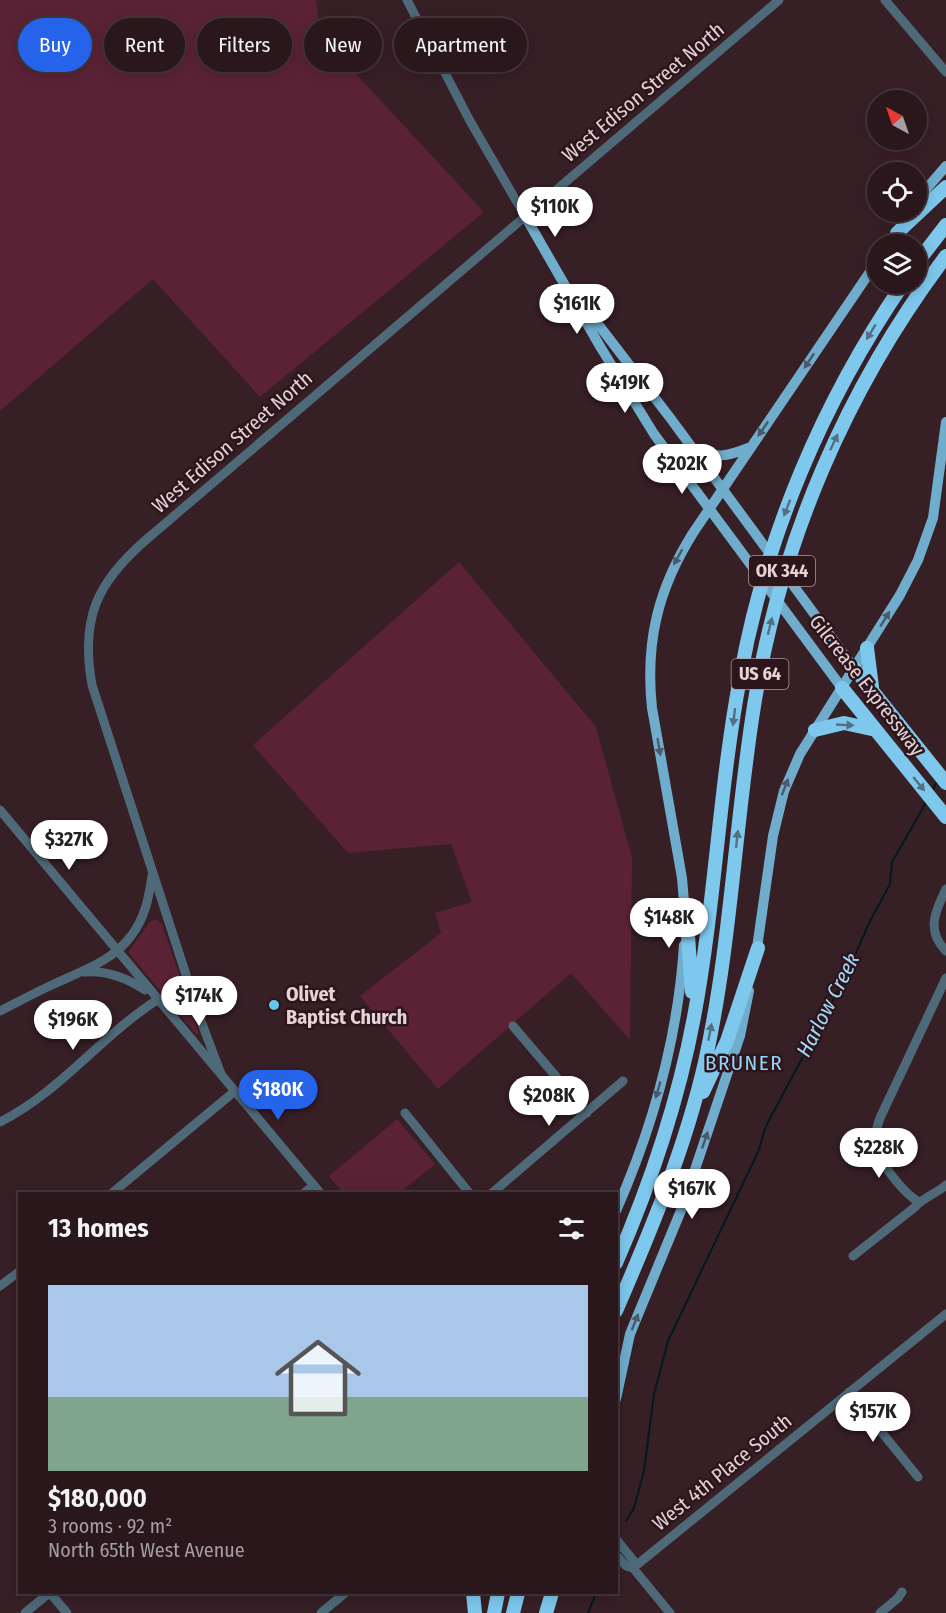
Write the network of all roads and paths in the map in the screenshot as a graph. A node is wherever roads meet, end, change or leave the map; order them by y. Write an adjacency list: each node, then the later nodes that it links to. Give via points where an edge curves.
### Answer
1 (406, 0): 8 (street)
2 (779, 0): 8 (street, West Edison Street North)
3 (885, 0): 4 (street)
4 (946, 72)
5 (946, 166): 7 (main road)
6 (946, 187): 11 (highway)
7 (927, 188)
8 (525, 216): 14 (main road, Gilcrease Expressway); 31 (street, West Edison Street North, via 133,550 99,594 88,638 92,685)
9 (904, 222): 11 (main road)
10 (946, 225): 12 (highway)
11 (897, 233)
12 (927, 250)
13 (946, 256): 49 (highway, US 64, one-way to 13, via 715,1008 754,704 783,579 809,501 856,398 895,330)
14 (561, 276): 19 (main road, Gilcrease Expressway); 21 (main road, Gilcrease Expressway, via 654,434)
15 (867, 276): 18 (main road, one-way to 18)
16 (897, 294): 41 (highway, US 64, one-way to 41, via 864,345 822,425 768,561 736,702)
17 (946, 422): 22 (main road, one-way to 17, via 910,578 926,540 939,484)
18 (752, 447): 19 (main road, via 724,457); 20 (main road)
19 (692, 448): 20 (main road, Gilcrease Expressway)
20 (722, 490): 21 (main road); 23 (main road, Gilcrease Expressway / OK 344)
21 (709, 508): 24 (main road, Gilcrease Expressway / OK 344); 33 (main road, one-way to 33, via 672,569 661,598 650,650 652,708)
22 (867, 648): 23 (main road); 25 (highway)
23 (854, 668): 24 (main road); 25 (highway, Gilcrease Expressway / OK 344)
24 (842, 687): 26 (main road); 27 (highway, Gilcrease Expressway / OK 344)
25 (873, 692): 28 (highway, Gilcrease Expressway / OK 344)
26 (815, 730): 27 (highway, one-way to 27, via 844,723); 34 (main road, one-way to 26, via 778,809 792,771)
27 (876, 730): 30 (highway, Gilcrease Expressway / OK 344, one-way to 30)
28 (946, 783)
29 (0, 810): 35 (street)
30 (946, 818)
31 (152, 873): 35 (street, via 140,922); 43 (street, West Edison Street North)
32 (946, 889): 36 (street, via 933,925)
33 (686, 908): 41 (highway); 58 (main road, one-way to 58, via 680,992 667,1058 650,1119)
34 (758, 948): 49 (highway, via 727,1041); 65 (main road, one-way to 34, via 630,1334 682,1208 740,1035)
35 (117, 951): 37 (street); 39 (street)
36 (946, 951)
37 (79, 972): 39 (street, via 116,975); 40 (street)
38 (946, 978): 57 (street, via 875,1134 879,1155 908,1194)
39 (157, 1000): 43 (street); 48 (street, via 43,1095)
40 (0, 1011)
41 (694, 1015): 60 (highway, US 64, via 681,1081 661,1148)
42 (513, 1026): 47 (street)
43 (221, 1074): 45 (street)
44 (623, 1081): 47 (street)
45 (235, 1091): 50 (street); 52 (street)
46 (405, 1113): 55 (street)
47 (587, 1113): 56 (street)
48 (0, 1122)
49 (686, 1130): 63 (highway, US 64, via 651,1232)
50 (314, 1185): 53 (street); 54 (street)
51 (946, 1185): 57 (street)
52 (113, 1192)
53 (305, 1192)
54 (319, 1192)
55 (468, 1192)
56 (493, 1192)
57 (919, 1202): 59 (street)
58 (618, 1205)
59 (853, 1256)
60 (618, 1258)
61 (18, 1272): 62 (street)
62 (0, 1286)
63 (618, 1306)
64 (946, 1314): 66 (street, West 4th Place South)
65 (618, 1390)
66 (849, 1392): 67 (street); 70 (street, West 4th Place South)
67 (918, 1477)
68 (618, 1541): 70 (street, via 633,1560)
69 (618, 1557): 70 (street)
70 (633, 1569): 86 (street)
71 (902, 1592): 87 (street)
72 (49, 1594): 79 (street)
73 (51, 1594): 80 (street)
74 (344, 1594): 81 (street)
75 (473, 1594): 82 (highway)
76 (498, 1594): 83 (highway)
77 (518, 1594): 84 (highway)
78 (552, 1594): 85 (highway)
79 (25, 1613)
80 (67, 1613)
81 (321, 1613)
82 (475, 1613)
83 (494, 1613)
84 (513, 1613)
85 (546, 1613)
86 (670, 1613)
87 (880, 1613)

